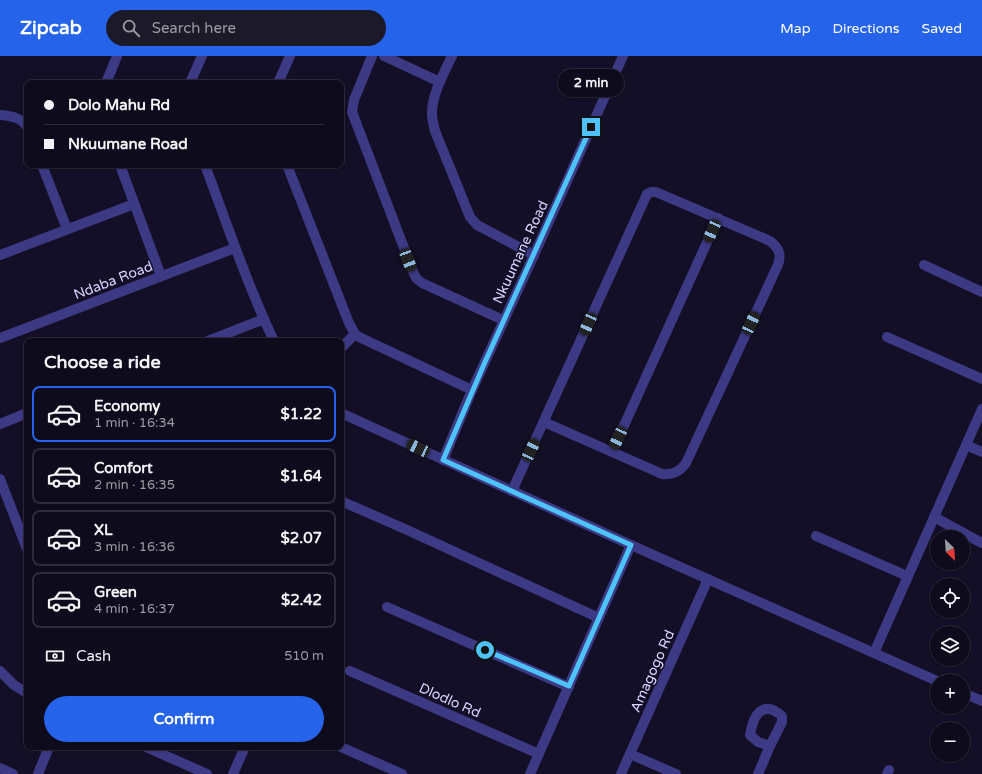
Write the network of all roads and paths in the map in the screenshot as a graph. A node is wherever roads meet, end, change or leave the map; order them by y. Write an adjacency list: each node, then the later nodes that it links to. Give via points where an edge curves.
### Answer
1 (117, 56): 8 (street)
2 (202, 56): 9 (street)
3 (290, 56): 10 (street)
4 (372, 56): 28 (street, via 354,100 352,112 414,274 422,284)
5 (384, 56): 11 (street)
6 (452, 56): 11 (street)
7 (623, 56): 23 (street, Nkuumane Road)
8 (107, 80)
9 (191, 80)
10 (279, 80)
11 (440, 82): 23 (street, via 433,106 433,123 470,217 477,225)
12 (0, 115): 13 (street)
13 (24, 122)
14 (43, 168): 20 (street)
15 (121, 168): 18 (street)
16 (207, 168): 21 (street)
17 (288, 168): 29 (street)
18 (134, 204): 20 (street); 25 (street)
19 (718, 218): 40 (street, via 656,192 647,194); 43 (street); 43 (street, via 776,245 780,251 777,267 682,468 677,473 662,474)
20 (67, 229): 22 (street)
21 (235, 248): 25 (street, Ndaba Road); 27 (street)
22 (0, 255)
23 (534, 255): 28 (street, Nkuumane Road)
24 (924, 266): 26 (street)
25 (161, 276): 31 (street, Ndaba Road)
26 (982, 292)
27 (264, 319): 32 (street); 33 (street)
28 (503, 320): 36 (street, Nkuumane Road)
29 (355, 334): 34 (street); 36 (street)
30 (887, 337): 35 (street)
31 (0, 338)
32 (216, 338)
33 (273, 338)
34 (344, 345)
35 (982, 379)
36 (472, 390): 45 (street, Nkuumane Road)
37 (982, 409): 42 (street)
38 (24, 414): 41 (street)
39 (344, 414): 45 (street)
40 (544, 422): 43 (street); 47 (street)
41 (0, 424)
42 (966, 445): 44 (street); 49 (street)
43 (612, 452)
44 (982, 452)
45 (443, 460): 47 (street)
46 (0, 479): 51 (street)
47 (512, 491): 53 (street)
48 (344, 502): 57 (street)
49 (934, 517): 52 (street); 54 (street)
50 (816, 536): 54 (street)
51 (24, 541)
52 (982, 543)
53 (631, 545): 55 (street); 57 (street)
54 (907, 576): 58 (street)
55 (708, 578): 58 (street); 72 (street, Amagogo Rd)
56 (387, 607): 62 (street)
57 (599, 618): 62 (street)
58 (874, 653): 61 (street)
59 (0, 671): 63 (street)
60 (350, 671): 71 (street, Dlodlo Rd)
61 (930, 678)
62 (569, 686): 71 (street)
63 (24, 691)
64 (970, 696): 65 (street)
65 (982, 701)
66 (770, 746): 82 (street)
67 (344, 748): 78 (street)
68 (48, 750): 75 (street)
69 (153, 750): 76 (street)
70 (243, 750): 77 (street)
71 (539, 754): 79 (street)
72 (630, 754): 80 (street, Amagogo Rd); 81 (street)
73 (0, 768): 74 (street)
74 (13, 774)
75 (38, 774)
76 (207, 774)
77 (233, 774)
78 (402, 774)
79 (530, 774)
80 (621, 774)
81 (676, 774)
82 (758, 774)

